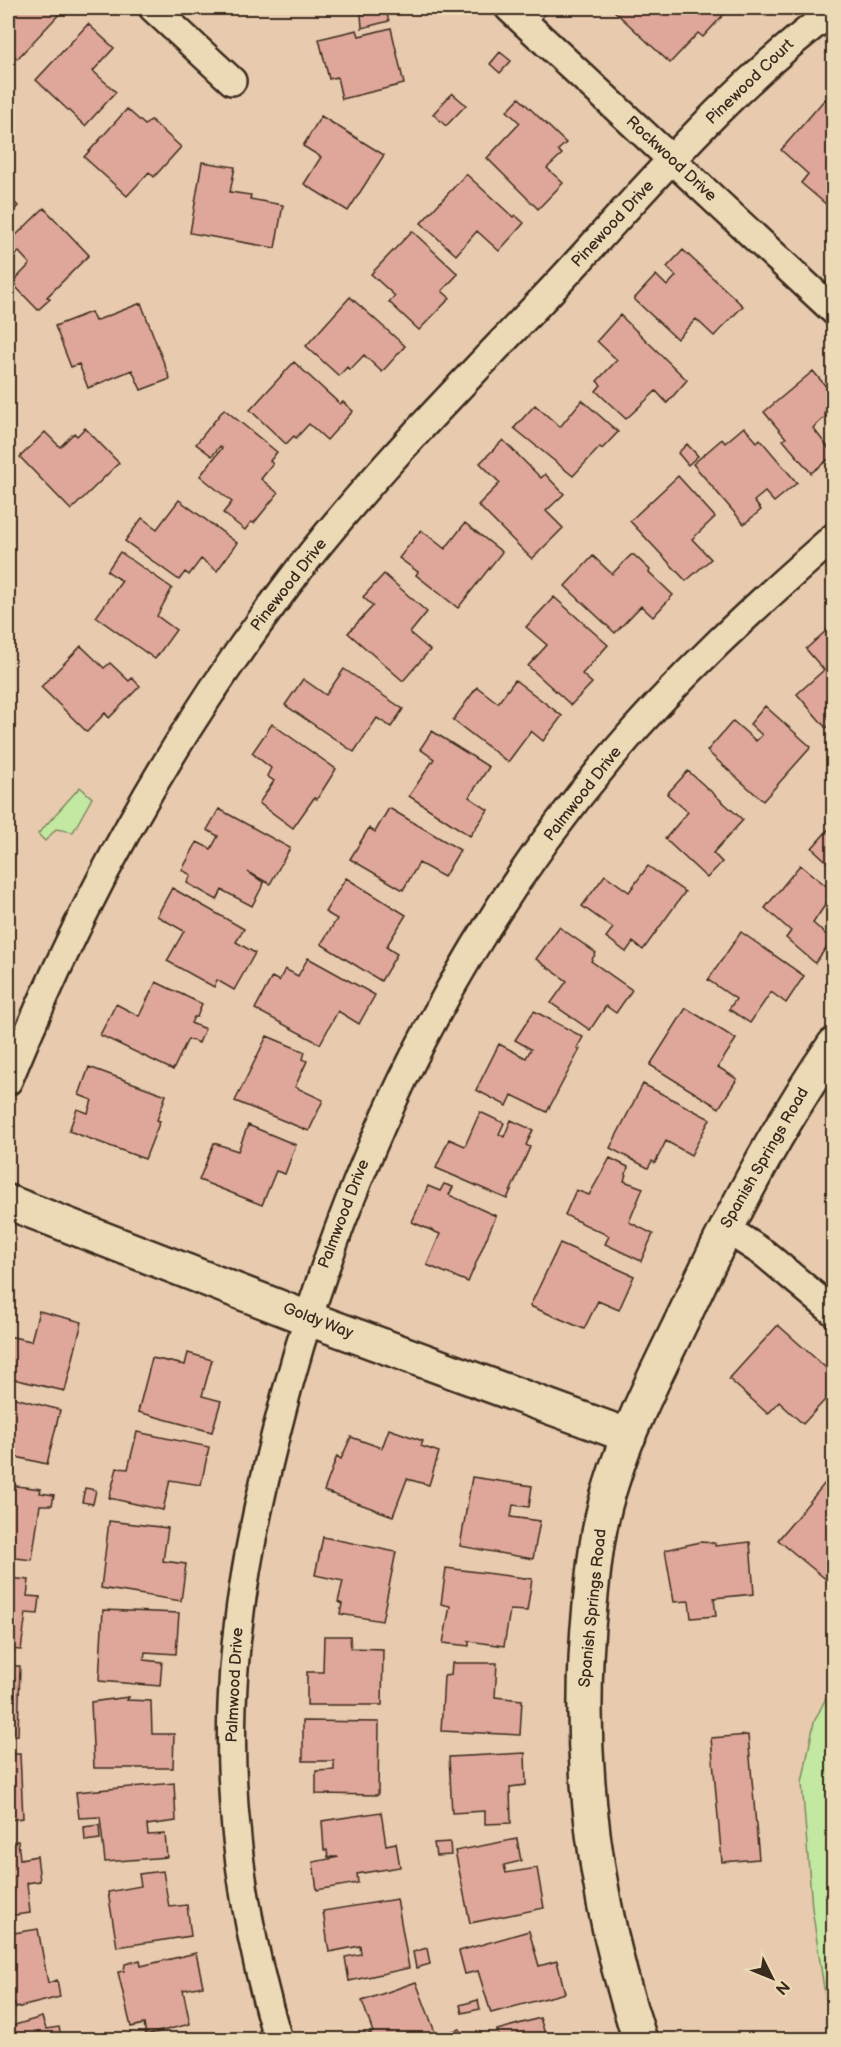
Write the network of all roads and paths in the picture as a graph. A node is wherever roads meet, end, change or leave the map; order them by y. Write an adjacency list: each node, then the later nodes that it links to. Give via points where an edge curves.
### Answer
1 (153, 8): 4 (street)
2 (834, 10): 5 (street, Pinewood Court, via 799,35 742,86)
3 (525, 13): 5 (street, Rockwood Drive)
4 (232, 81)
5 (672, 160): 6 (street, Rockwood Drive); 9 (street, Pinewood Drive, via 363,493 276,599 207,696 142,800 74,929)
6 (834, 311)
7 (834, 537): 13 (street, Palmwood Drive, via 747,613 678,682 609,759 540,848 479,939 410,1062 336,1230)
8 (834, 1045): 11 (street, Spanish Springs Road, via 775,1137)
9 (8, 1081)
10 (8, 1202): 13 (street, Goldy Way)
11 (725, 1228): 12 (street, via 765,1254); 14 (street, Spanish Springs Road)
12 (834, 1312)
13 (307, 1317): 14 (street, Goldy Way); 15 (street, Palmwood Drive, via 253,1523 239,1608 232,1705 233,1797 244,1895 262,1986)
14 (629, 1436): 16 (street, Spanish Springs Road, via 600,1523 586,1639 583,1730 602,1900 619,1976)
15 (278, 2040)
16 (640, 2040)

